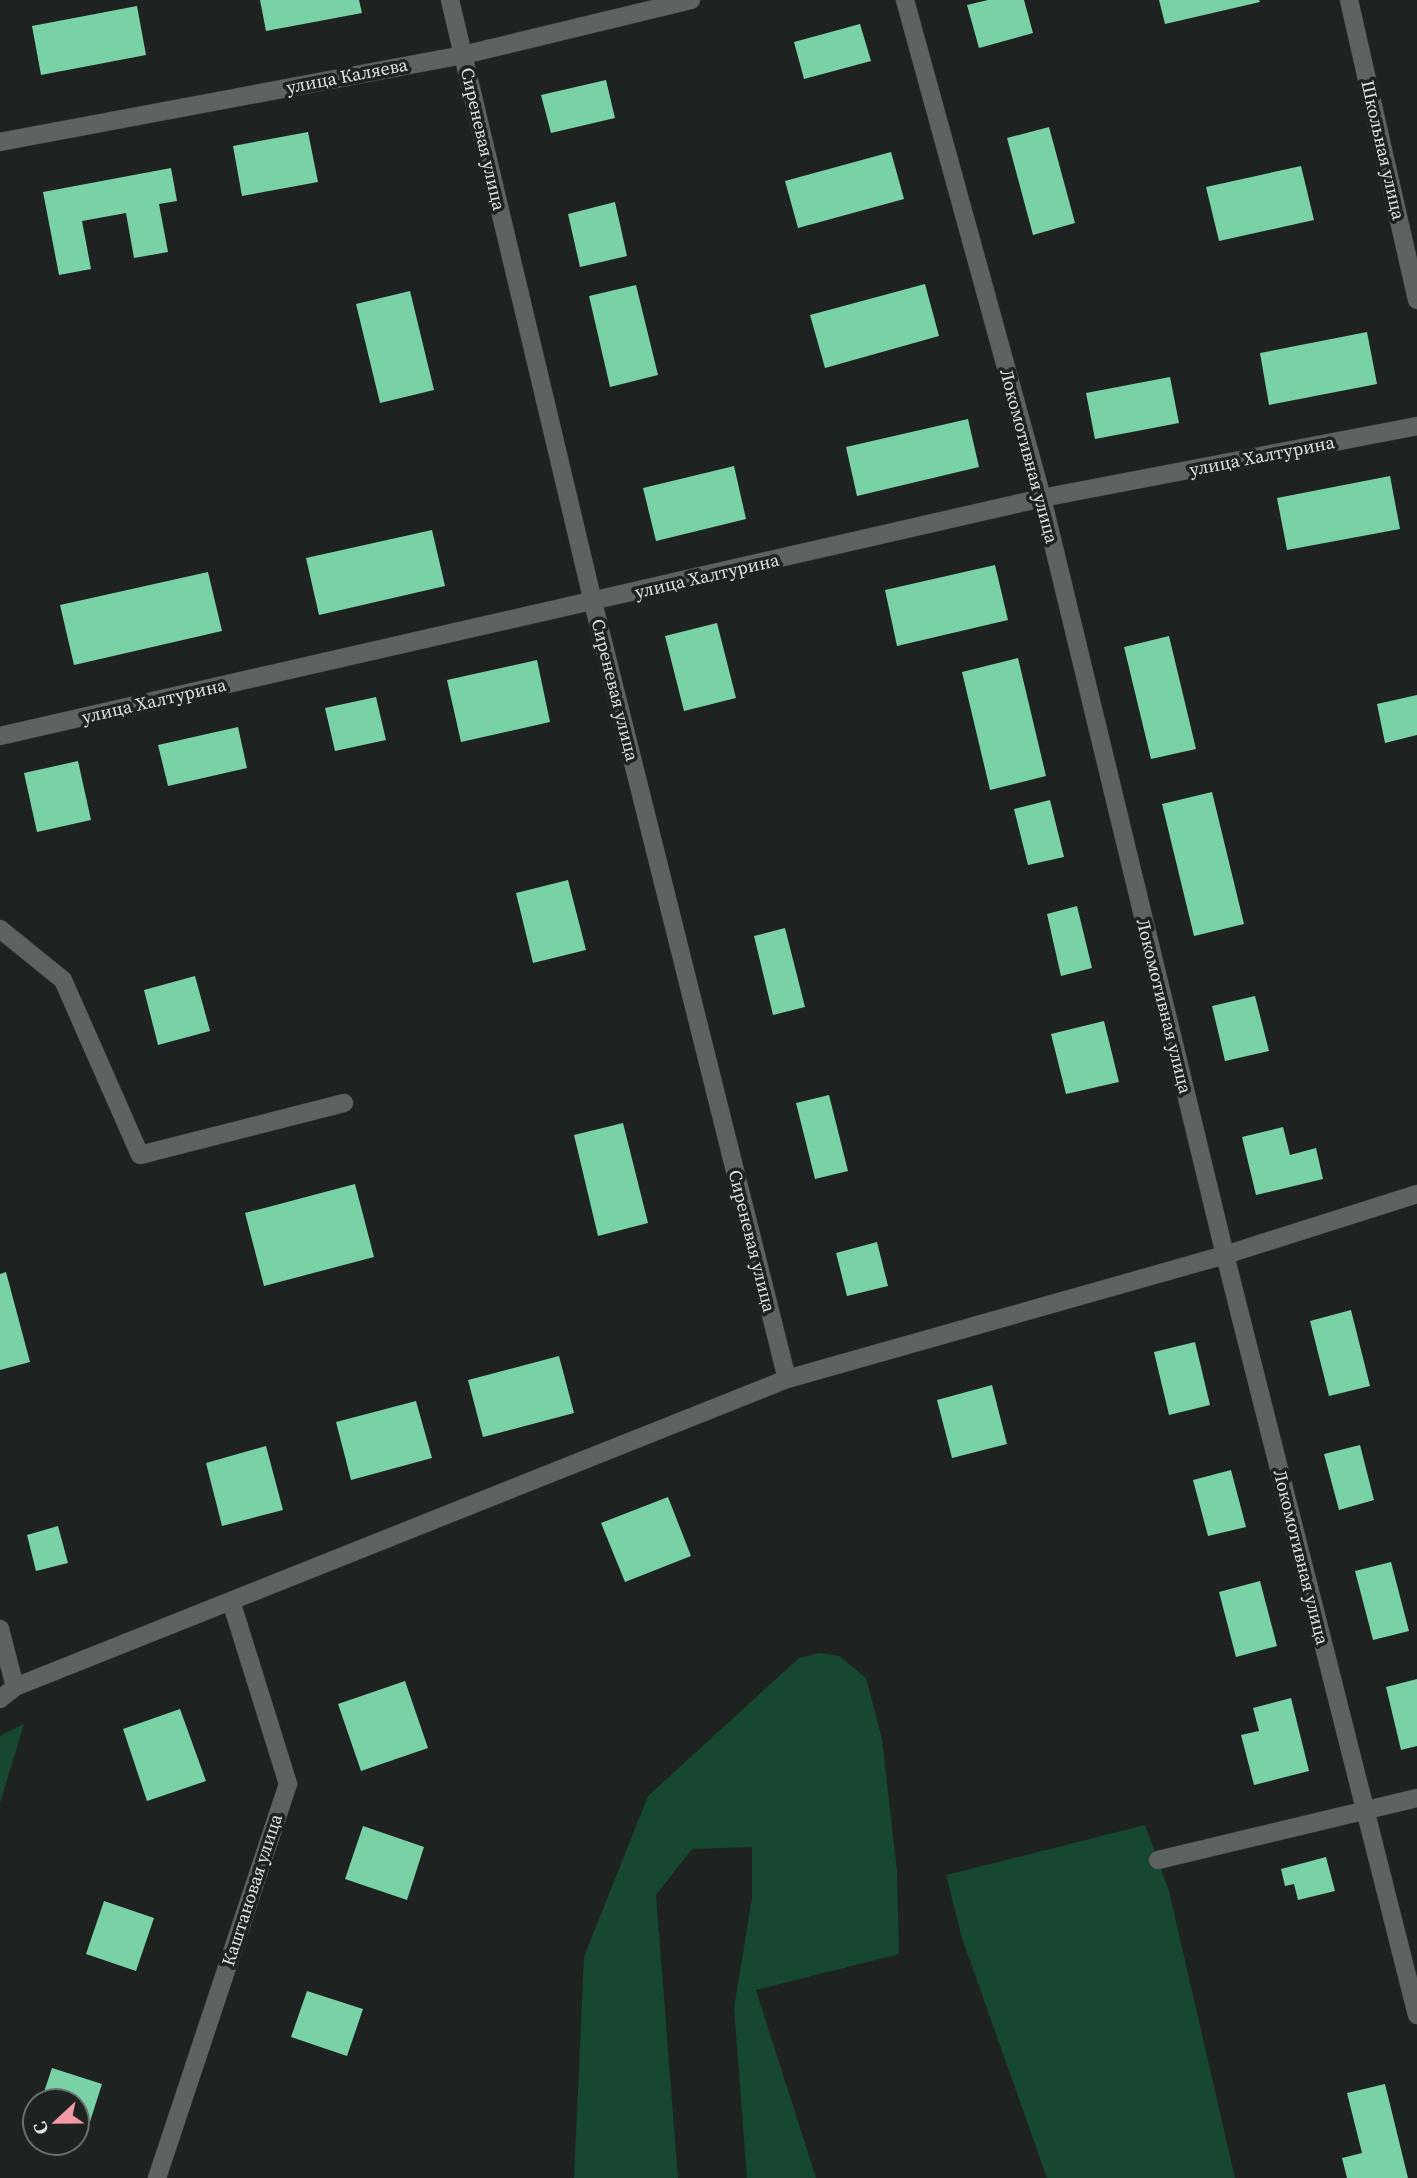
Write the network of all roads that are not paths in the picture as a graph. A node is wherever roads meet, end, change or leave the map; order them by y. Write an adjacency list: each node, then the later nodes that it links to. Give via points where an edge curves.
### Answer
1 (450, 0): 5 (street, Сиреневая улица)
2 (691, 0): 5 (street, улица Каляева)
3 (905, 0): 9 (street, Локомотивная улица)
4 (1349, 0): 7 (street, Школьная улица)
5 (463, 55): 6 (street, улица Каляева); 10 (street, Сиреневая улица)
6 (0, 142)
7 (1417, 300)
8 (1417, 426): 9 (street, улица Халтурина)
9 (1042, 498): 10 (street, улица Халтурина); 15 (street, Локомотивная улица)
10 (593, 602): 11 (street, улица Халтурина); 16 (street, Сиреневая улица)
11 (0, 736)
12 (0, 929): 13 (street, via 63,980 140,1155)
13 (344, 1103)
14 (1417, 1195): 15 (street)
15 (1225, 1255): 16 (street); 22 (street, Локомотивная улица)
16 (787, 1379): 17 (street)
17 (231, 1601): 19 (street); 25 (street, Каштановая улица, via 288,1784)
18 (0, 1629): 19 (street)
19 (15, 1687): 20 (street)
20 (0, 1699)
21 (1417, 1798): 22 (street)
22 (1366, 1810): 23 (street); 24 (street, Локомотивная улица)
23 (1158, 1860)
24 (1417, 2015)
25 (157, 2178)

